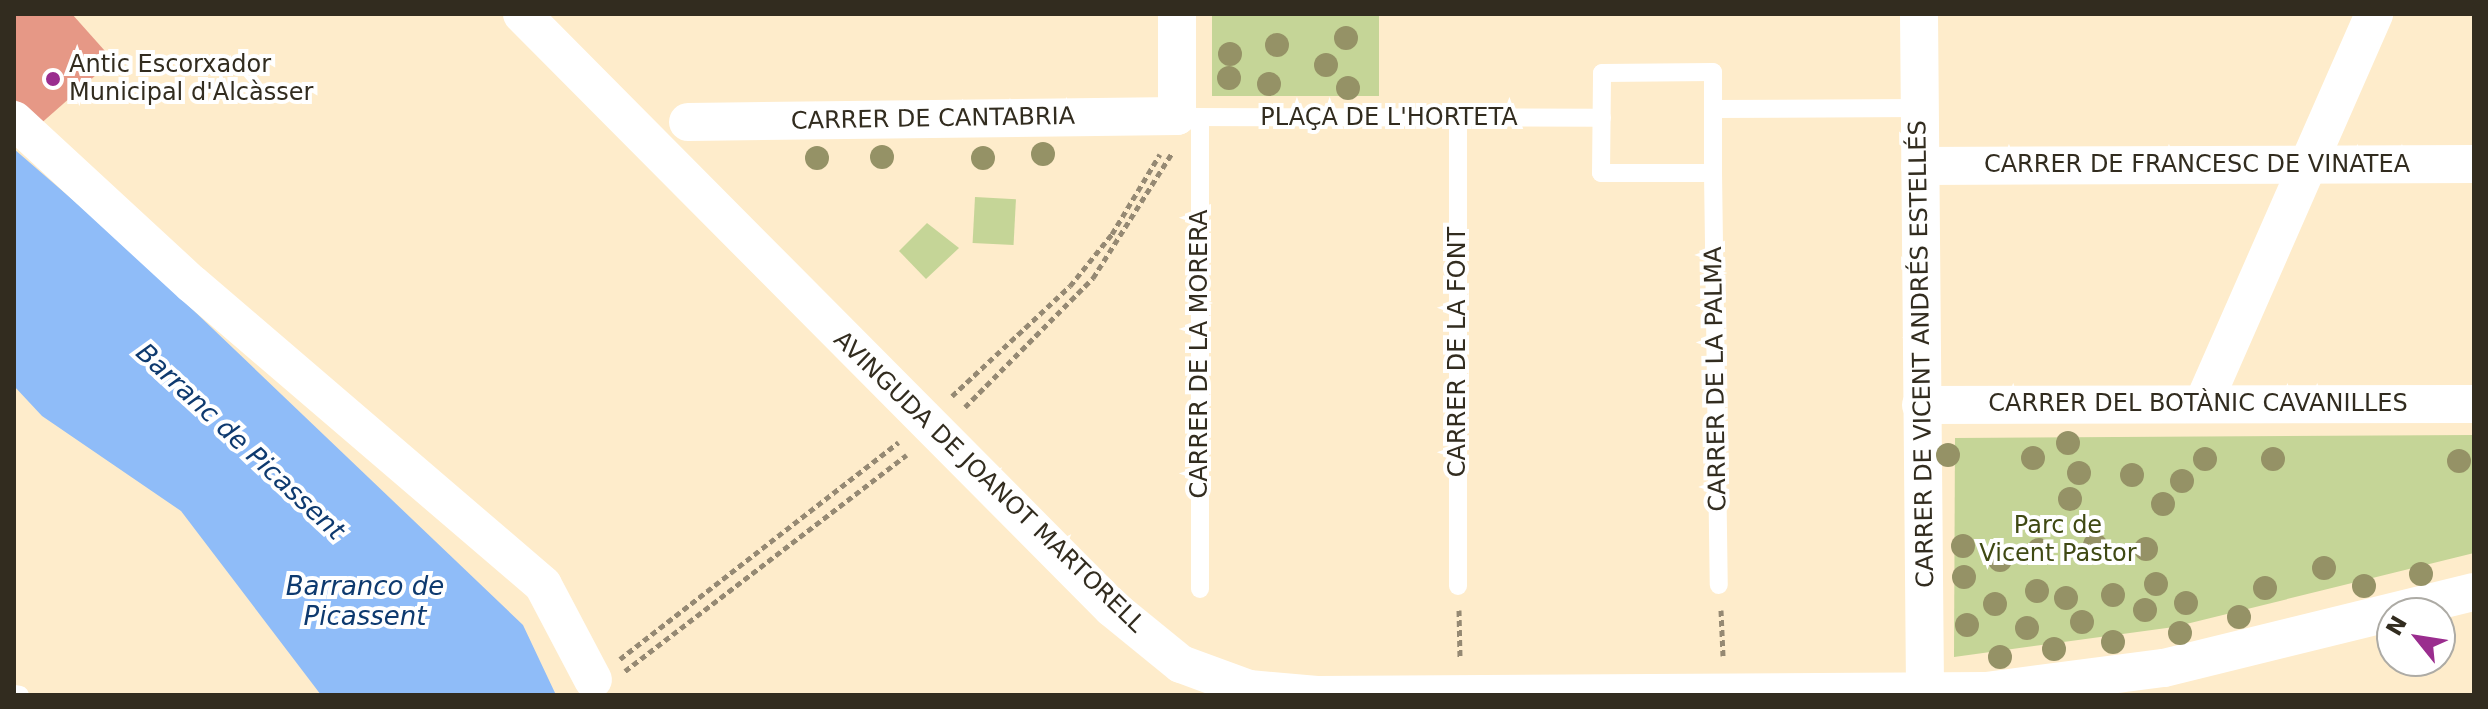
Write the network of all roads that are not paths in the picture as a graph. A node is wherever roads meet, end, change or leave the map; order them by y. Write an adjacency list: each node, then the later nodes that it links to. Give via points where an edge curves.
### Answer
1 (522, 14): 24 (street, AVINGUDA DE JOANOT MARTORELL, via 1101,598 1181,664 1249,689 1317,695)
2 (1177, 14): 7 (street, CARRER DE LA MORERA)
3 (1919, 14): 5 (street, CARRER DE VICENT ANDRÉS ESTELLÉS)
4 (2374, 14): 12 (street)
5 (1919, 108): 6 (lane); 14 (street, CARRER DE VICENT ANDRÉS ESTELLÉS)
6 (1713, 109): 9 (lane, via 1713,72 1602,73); 15 (lane)
7 (1188, 118): 8 (lane, PLAÇA DE L'HORTETA); 11 (street, CARRER DE CANTABRIA); 21 (lane, CARRER DE LA MORERA)
8 (1458, 118): 9 (lane, PLAÇA DE L'HORTETA); 20 (lane, CARRER DE LA FONT)
9 (1602, 118): 15 (lane, via 1601,173)
10 (14, 120): 23 (street, via 192,284 543,585)
11 (688, 122)
12 (2307, 163): 13 (street, CARRER DE FRANCESC DE VINATEA); 14 (street, CARRER DE FRANCESC DE VINATEA); 16 (street)
13 (2474, 164)
14 (1920, 166): 18 (street, CARRER DE VICENT ANDRÉS ESTELLÉS)
15 (1713, 173): 19 (lane, CARRER DE LA PALMA)
16 (2203, 404): 17 (street, CARRER DEL BOTÀNIC CAVANILLES); 18 (street, CARRER DEL BOTÀNIC CAVANILLES)
17 (2474, 404)
18 (1921, 405): 24 (street, CARRER DE VICENT ANDRÉS ESTELLÉS)
19 (1719, 585)
20 (1458, 586)
21 (1200, 589)
22 (2474, 592): 24 (street, AVINGUDA DE JOANOT MARTORELL, via 2164,668)
23 (608, 676)
24 (1925, 694)

